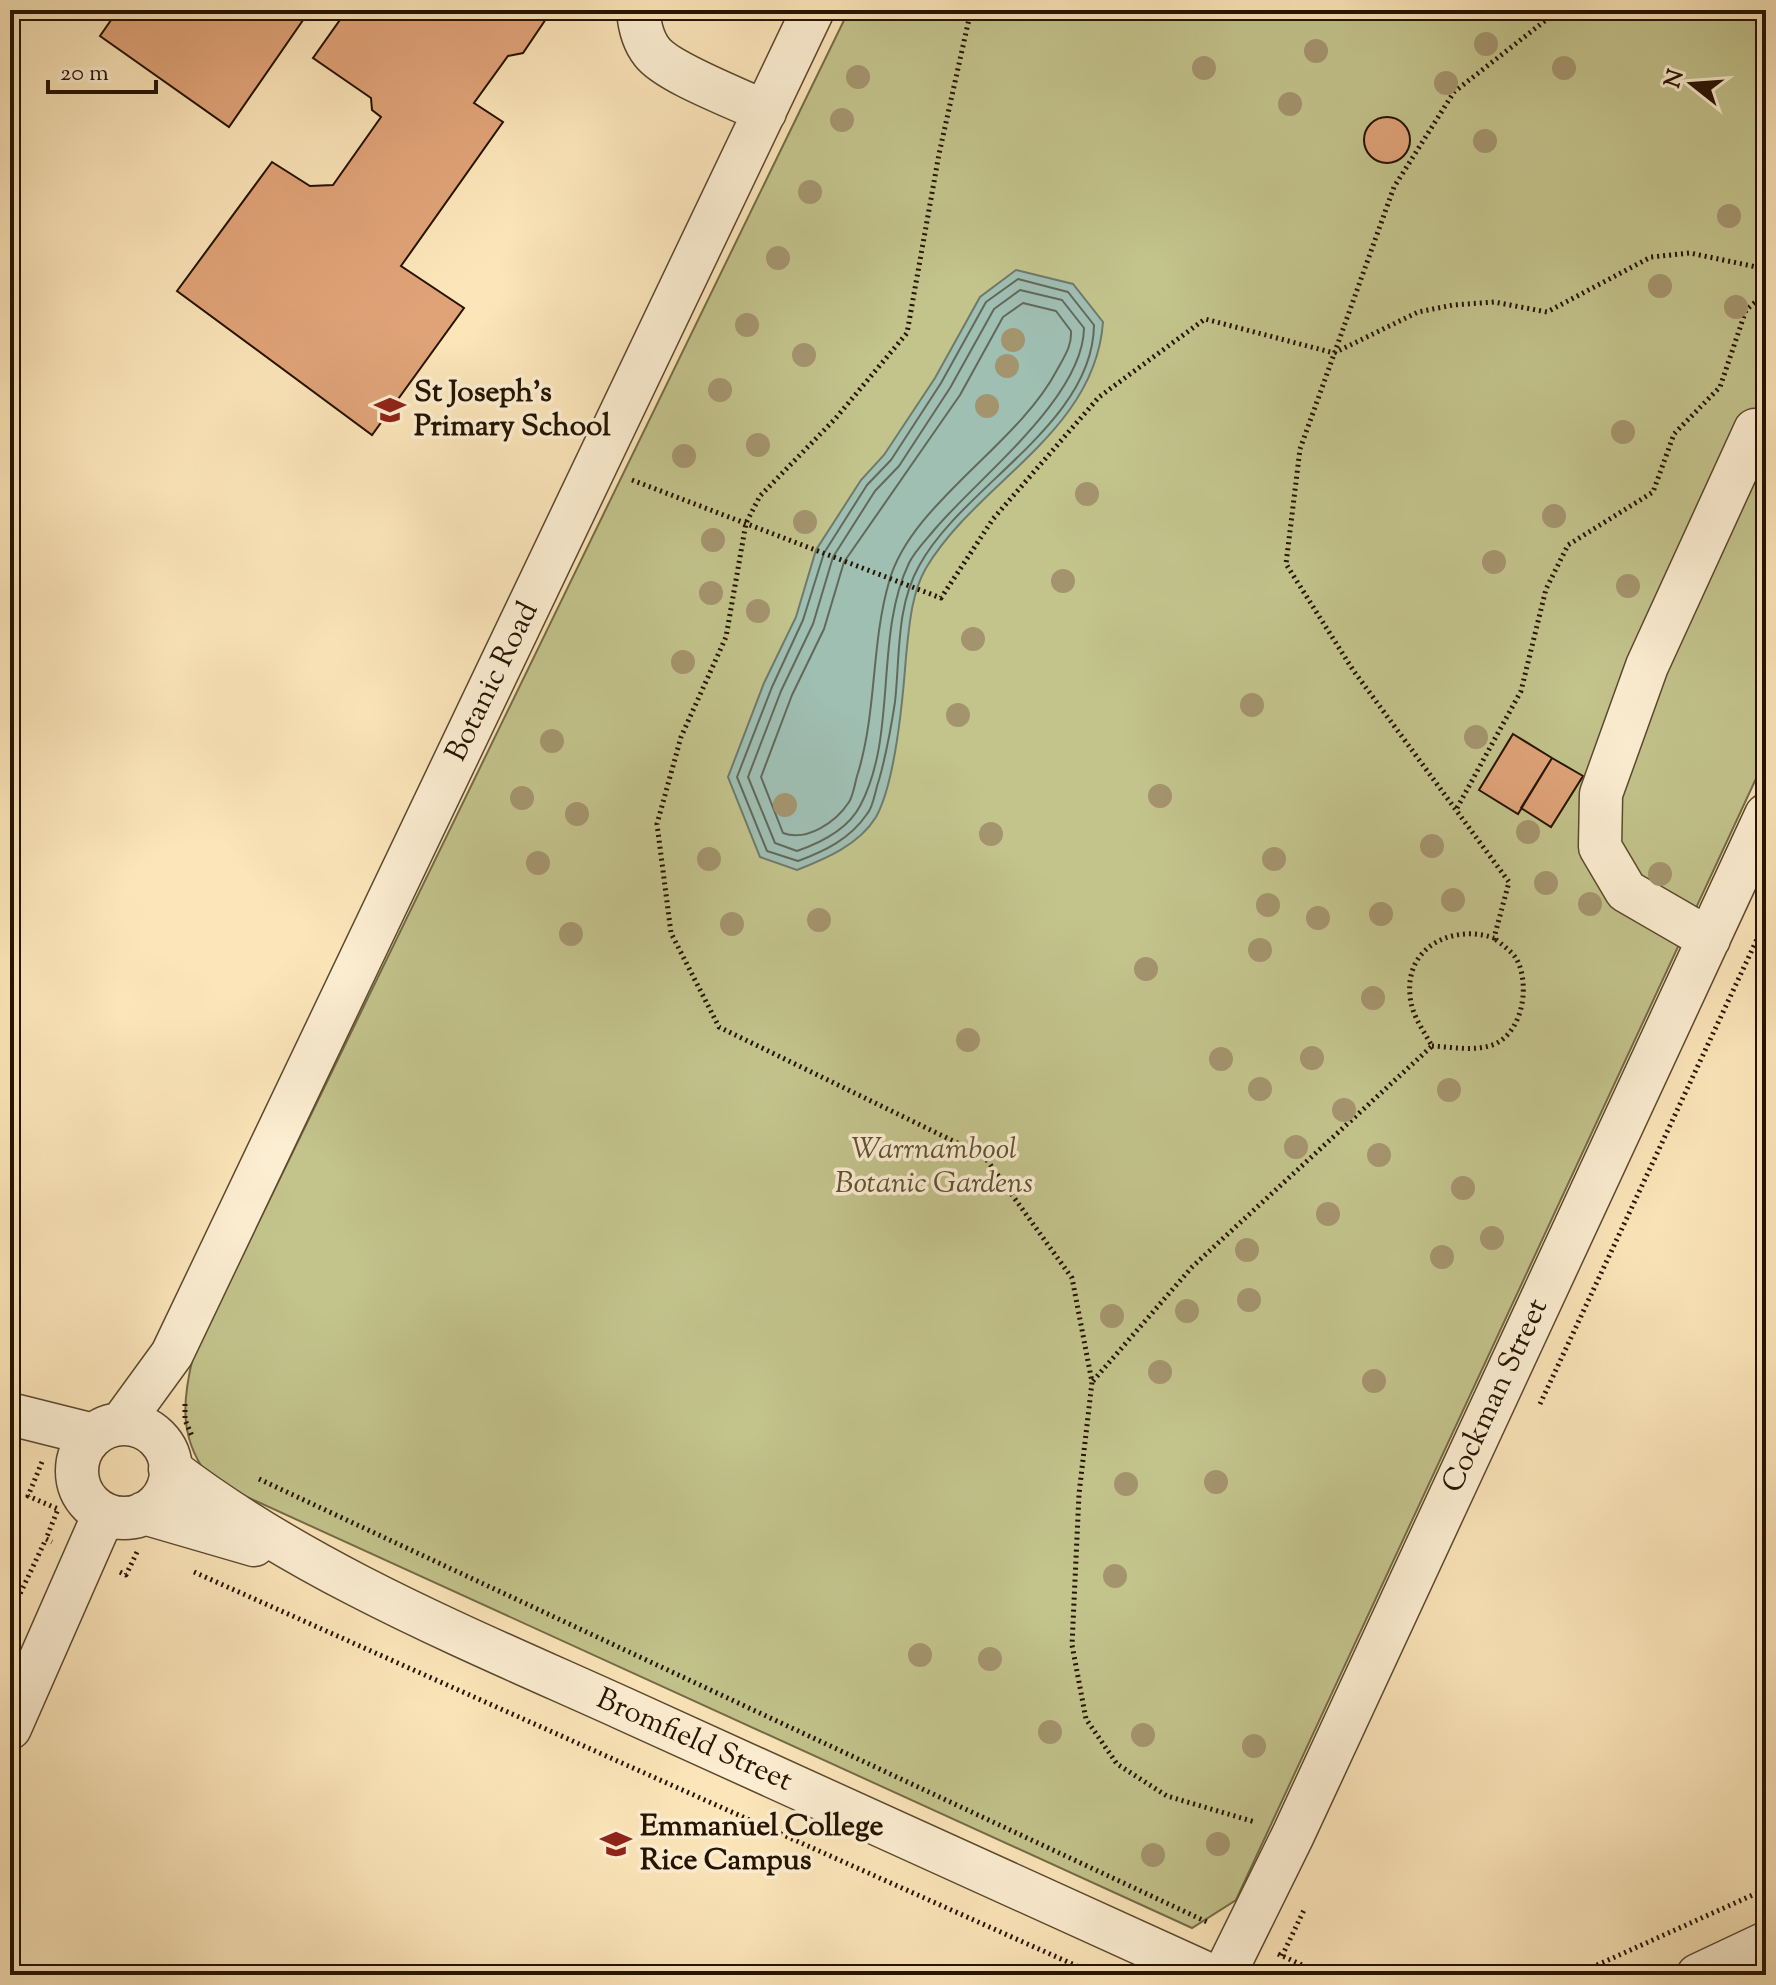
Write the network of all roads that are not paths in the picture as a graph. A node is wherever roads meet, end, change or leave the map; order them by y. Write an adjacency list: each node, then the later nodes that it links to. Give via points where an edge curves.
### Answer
1 (638, 10): 3 (street, via 651,52)
2 (813, 10): 3 (street, Botanic Road)
3 (765, 112): 7 (street, Botanic Road)
4 (1755, 430): 6 (street, via 1647,666 1601,794 1600,847 1626,891)
5 (1766, 815): 6 (street, Cockman Street)
6 (1709, 939): 18 (street, Cockman Street)
7 (172, 1354): 10 (street, Botanic Road); 11 (street, Botanic Road)
8 (10, 1414): 10 (street)
9 (10, 1428): 12 (street)
10 (107, 1430): 11 (street, via 148,1431); 12 (street, via 83,1448)
11 (168, 1460): 13 (street, via 164,1495); 14 (street, Bromfield Street, via 219,1507)
12 (77, 1480): 13 (street, via 83,1494)
13 (124, 1514): 14 (street, Bromfield Street); 15 (street)
14 (310, 1563): 17 (street, Bromfield Street)
15 (10, 1728)
16 (1766, 1943): 19 (street)
17 (1210, 1975)
18 (1224, 1975)
19 (1698, 1975)

